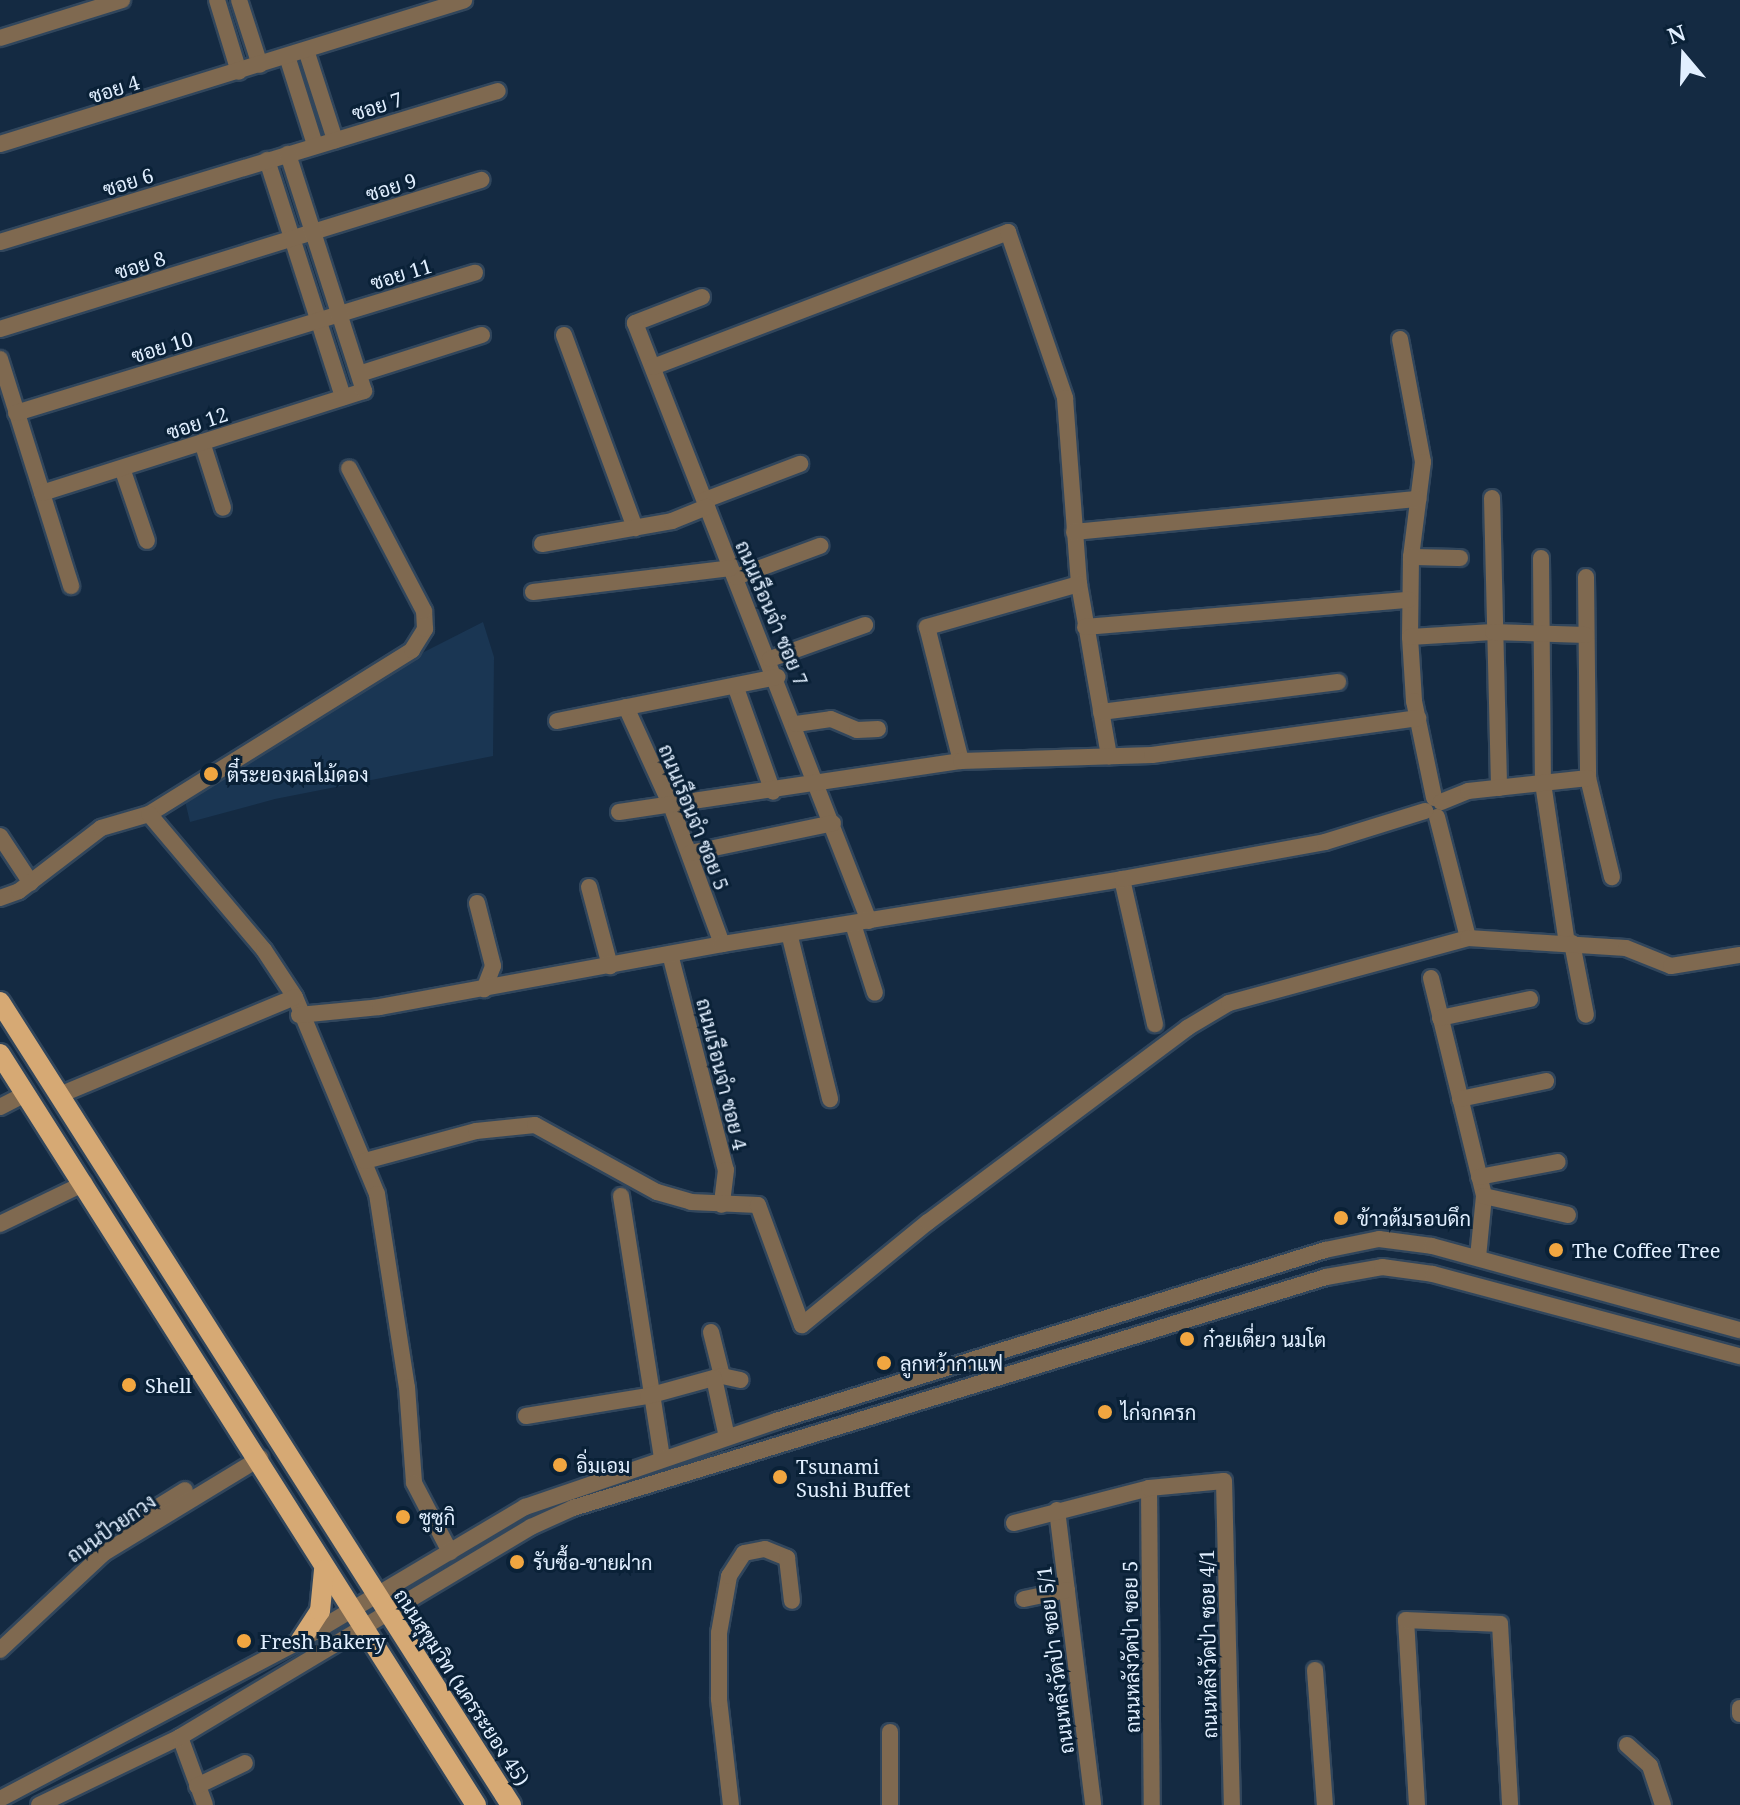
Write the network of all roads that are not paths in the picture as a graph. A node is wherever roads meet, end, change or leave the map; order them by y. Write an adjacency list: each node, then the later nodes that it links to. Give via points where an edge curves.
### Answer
1 (217, 0): 10 (street)
2 (239, 0): 9 (street)
3 (464, 0): 5 (street, ซอย 4)
4 (116, 1): 6 (street)
5 (416, 7): 7 (street, ซอย 4)
6 (0, 38)
7 (306, 50): 8 (street, ซอย 4); 12 (street)
8 (287, 56): 9 (street, ซอย 4); 14 (street)
9 (260, 65): 10 (street, ซอย 4)
10 (239, 72): 13 (street, ซอย 4)
11 (498, 91): 12 (street, ซอย 7)
12 (335, 140): 14 (street, ซอย 7)
13 (0, 144)
14 (315, 145): 15 (street, ซอย 7)
15 (288, 154): 16 (street, ซอย 7); 18 (street)
16 (267, 160): 19 (street); 20 (street, ซอย 6)
17 (481, 180): 18 (street, ซอย 9)
18 (312, 233): 19 (street, ซอย 9); 23 (street)
19 (293, 239): 24 (street); 25 (street, ซอย 8)
20 (0, 242)
21 (475, 273): 23 (street, ซอย 11)
22 (702, 297): 30 (street, ถนนเรือนจำ ซอย 7, via 635,323)
23 (338, 314): 24 (street, ซอย 11); 31 (street)
24 (319, 320): 32 (street); 33 (street, ซอย 10)
25 (0, 329)
26 (482, 335): 31 (street)
27 (564, 335): 43 (street)
28 (1400, 339): 40 (street, via 1422,451)
29 (0, 359): 33 (street)
30 (653, 367): 41 (street, ถนนเรือนจำ ซอย 7); 44 (street, via 1008,232 1065,398)
31 (359, 374): 32 (street, ซอย 12, via 364,391)
32 (343, 397): 34 (street, ซอย 12)
33 (16, 413): 38 (street)
34 (202, 442): 36 (street, ซอย 12); 42 (street)
35 (800, 464): 41 (street)
36 (122, 468): 38 (street, ซอย 12); 45 (street)
37 (349, 468): 83 (street, via 424,611 425,629 387,669)
38 (42, 493): 54 (street)
39 (1492, 498): 59 (street)
40 (1418, 499): 44 (street); 48 (street)
41 (706, 504): 43 (street); 51 (street, ถนนเรือนจำ ซอย 7)
42 (223, 508)
43 (635, 528): 46 (street)
44 (1074, 532): 53 (street)
45 (147, 541)
46 (542, 544)
47 (820, 546): 51 (street)
48 (1411, 557): 49 (street); 56 (street)
49 (1460, 558)
50 (1541, 558): 60 (street)
51 (734, 572): 55 (street); 63 (street, ถนนเรือนจำ ซอย 7)
52 (1586, 577): 61 (street)
53 (1079, 584): 58 (street); 74 (street, via 927,627)
54 (71, 586)
55 (533, 592)
56 (1409, 600): 58 (street); 62 (street)
57 (865, 625): 63 (street)
58 (1085, 627): 68 (street)
59 (1493, 632): 60 (street); 62 (street); 78 (street)
60 (1543, 632): 61 (street); 77 (street)
61 (1586, 635): 75 (street)
62 (1410, 637): 69 (street)
63 (770, 659): 64 (street, ถนนเรือนจำ ซอย 7)
64 (778, 677): 66 (street); 71 (street, ถนนเรือนจำ ซอย 7)
65 (1338, 682): 68 (street)
66 (736, 688): 67 (street); 79 (street)
67 (626, 707): 70 (street); 81 (street, ถนนเรือนจำ ซอย 5)
68 (1101, 712): 73 (street)
69 (1418, 718): 73 (street, via 1152,755); 80 (street)
70 (557, 721)
71 (796, 724): 72 (street, via 831,719 857,730); 76 (street, ถนนเรือนจำ ซอย 7)
72 (878, 729)
73 (1109, 756): 74 (street)
74 (961, 761): 76 (street)
75 (1588, 778): 77 (street); 87 (street)
76 (818, 783): 79 (street); 84 (street, ถนนเรือนจำ ซอย 7)
77 (1543, 783): 78 (street); 96 (street)
78 (1499, 788): 80 (street)
79 (773, 792): 81 (street)
80 (1434, 807): 88 (street, via 1325,842); 95 (street)
81 (672, 808): 82 (street); 86 (street, ถนนเรือนจำ ซอย 5)
82 (619, 812)
83 (149, 814): 89 (street, via 101,828); 104 (street, via 208,879)
84 (833, 823): 86 (street); 93 (street, ถนนเรือนจำ ซอย 7)
85 (0, 836): 89 (street)
86 (690, 853): 97 (street, ถนนเรือนจำ ซอย 5)
87 (1612, 877)
88 (1122, 879): 93 (street); 110 (street)
89 (31, 883): 91 (street)
90 (589, 887): 100 (street)
91 (0, 898)
92 (477, 903): 102 (street, via 493,966)
93 (861, 923): 94 (street); 103 (street, ถนนเรือนจำ ซอย 7)
94 (790, 937): 97 (street); 115 (street)
95 (1468, 938): 96 (street); 124 (street, via 1257,993 1211,1011 928,1222 802,1325 758,1205)
96 (1570, 943): 99 (street, via 1626,948 1663,965 1692,966); 108 (street)
97 (722, 944): 98 (street)
98 (670, 954): 100 (street); 124 (street, ถนนเรือนจำ ซอย 4, via 726,1170)
99 (1740, 955)
100 (610, 966): 102 (street)
101 (1431, 978): 109 (street)
102 (484, 989): 107 (street)
103 (875, 993)
104 (295, 997): 107 (street); 114 (street)
105 (1530, 999): 109 (street)
106 (0, 1002): 114 (main road, ถนนสุขุมวิท (นครระยอง 45))
107 (299, 1015): 118 (street)
108 (1586, 1015)
109 (1440, 1018): 116 (street)
110 (1155, 1024)
111 (4, 1066): 113 (main road)
112 (1546, 1081): 116 (street)
113 (27, 1093): 117 (street); 121 (main road)
114 (62, 1094): 146 (main road, ถนนสุขุมวิท (นครระยอง 45))
115 (830, 1099)
116 (1460, 1099): 120 (street)
117 (0, 1107)
118 (365, 1161): 124 (street, via 476,1131 535,1125 657,1192); 143 (street, via 377,1194 405,1372 414,1483)
119 (1558, 1162): 120 (street)
120 (1479, 1177): 123 (street)
121 (85, 1183): 126 (street); 138 (main road)
122 (621, 1196): 135 (street)
123 (1484, 1196): 125 (street); 127 (street)
124 (722, 1205)
125 (1568, 1215)
126 (0, 1224)
127 (1478, 1257): 128 (street); 131 (street, via 1379,1239 1325,1250)
128 (1740, 1330)
129 (711, 1332): 132 (street)
130 (1740, 1356): 134 (street, via 1433,1274 1382,1267 1326,1277)
131 (972, 1359): 134 (street); 137 (street)
132 (718, 1377): 133 (street); 135 (street); 137 (street)
133 (741, 1380)
134 (979, 1383): 150 (street, via 573,1508 531,1527)
135 (648, 1396): 136 (street); 139 (street)
136 (526, 1416)
137 (727, 1437): 139 (street)
138 (257, 1453): 144 (main road); 152 (street, ถนนป้วยกวง, via 91,1551); 154 (street, ถนนป้วยกวง, via 104,1553)
139 (662, 1459): 143 (street, via 525,1507)
140 (1149, 1488): 141 (street); 171 (street, ถนนหลังวัดป่า ซอย 5); 172 (street, ถนนหลังวัดป่า ซอย 4/1, via 1224,1481)
141 (1057, 1510): 142 (street); 145 (street, ถนนหลังวัดป่า ซอย 5/1)
142 (1014, 1523)
143 (450, 1552): 146 (street)
144 (324, 1569): 149 (main road); 153 (main road, via 320,1611)
145 (1067, 1590): 147 (street); 170 (street, ถนนหลังวัดป่า ซอย 5/1)
146 (373, 1596): 149 (street); 150 (main road, ถนนสุขุมวิท (นครระยอง 45))
147 (1024, 1599)
148 (792, 1601): 168 (street, via 787,1558 765,1549 744,1553 729,1576 719,1633)
149 (349, 1612): 151 (main road); 153 (street)
150 (386, 1617): 151 (street); 167 (main road, ถนนสุขุมวิท (นครระยอง 45))
151 (362, 1631): 159 (street); 166 (main road)
152 (0, 1638)
153 (301, 1640): 163 (street)
154 (0, 1650)
155 (1315, 1670): 173 (street)
156 (1740, 1708): 157 (street)
157 (1740, 1714)
158 (890, 1732): 169 (street)
159 (180, 1737): 162 (street); 164 (street)
160 (1627, 1745): 176 (street, via 1650,1766)
161 (245, 1763): 162 (street)
162 (197, 1786): 165 (street)
163 (0, 1799)
164 (39, 1805)
165 (205, 1805)
166 (476, 1805)
167 (511, 1805)
168 (731, 1805)
169 (890, 1805)
170 (1093, 1805)
171 (1152, 1805)
172 (1232, 1805)
173 (1325, 1805)
174 (1417, 1805): 175 (street, via 1406,1620 1500,1624)
175 (1510, 1805)
176 (1663, 1805)

